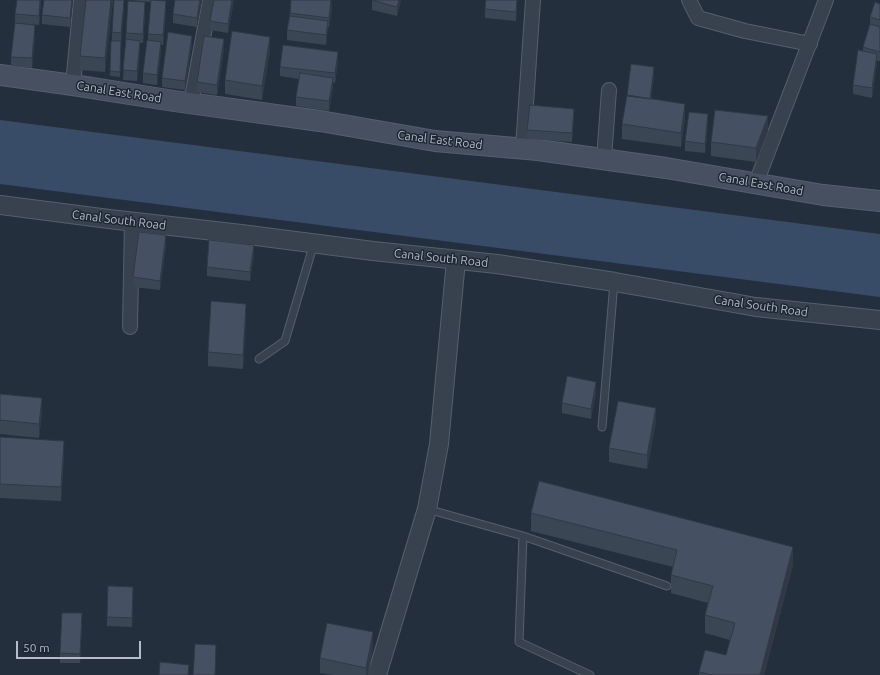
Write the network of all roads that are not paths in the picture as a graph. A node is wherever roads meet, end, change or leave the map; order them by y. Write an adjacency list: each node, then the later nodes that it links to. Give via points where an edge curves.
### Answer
1 (80, 0): 8 (street)
2 (210, 0): 10 (street)
3 (533, 0): 11 (street)
4 (690, 0): 6 (street, via 698,18 745,31)
5 (826, 0): 6 (street)
6 (810, 44): 13 (street)
7 (0, 75): 8 (main road, Canal East Road)
8 (73, 85): 10 (main road, Canal East Road)
9 (609, 90): 12 (street)
10 (191, 103): 11 (main road, Canal East Road, via 320,121 434,141)
11 (523, 148): 12 (main road, Canal East Road)
12 (604, 159): 13 (main road, Canal East Road)
13 (756, 183): 14 (main road, Canal East Road, via 824,195)
14 (880, 201)
15 (0, 205): 16 (street, Canal South Road)
16 (132, 221): 17 (street, Canal South Road); 21 (street)
17 (314, 243): 18 (street, Canal South Road); 22 (lane, via 285,341)
18 (456, 260): 19 (street, Canal South Road); 24 (street, via 439,444)
19 (614, 282): 20 (street, Canal South Road, via 756,307); 23 (lane)
20 (880, 320)
21 (130, 327)
22 (260, 359)
23 (602, 427)
24 (427, 509): 25 (lane); 27 (street)
25 (523, 536): 26 (lane); 28 (lane, via 519,642)
26 (667, 586)
27 (377, 675)
28 (590, 675)

